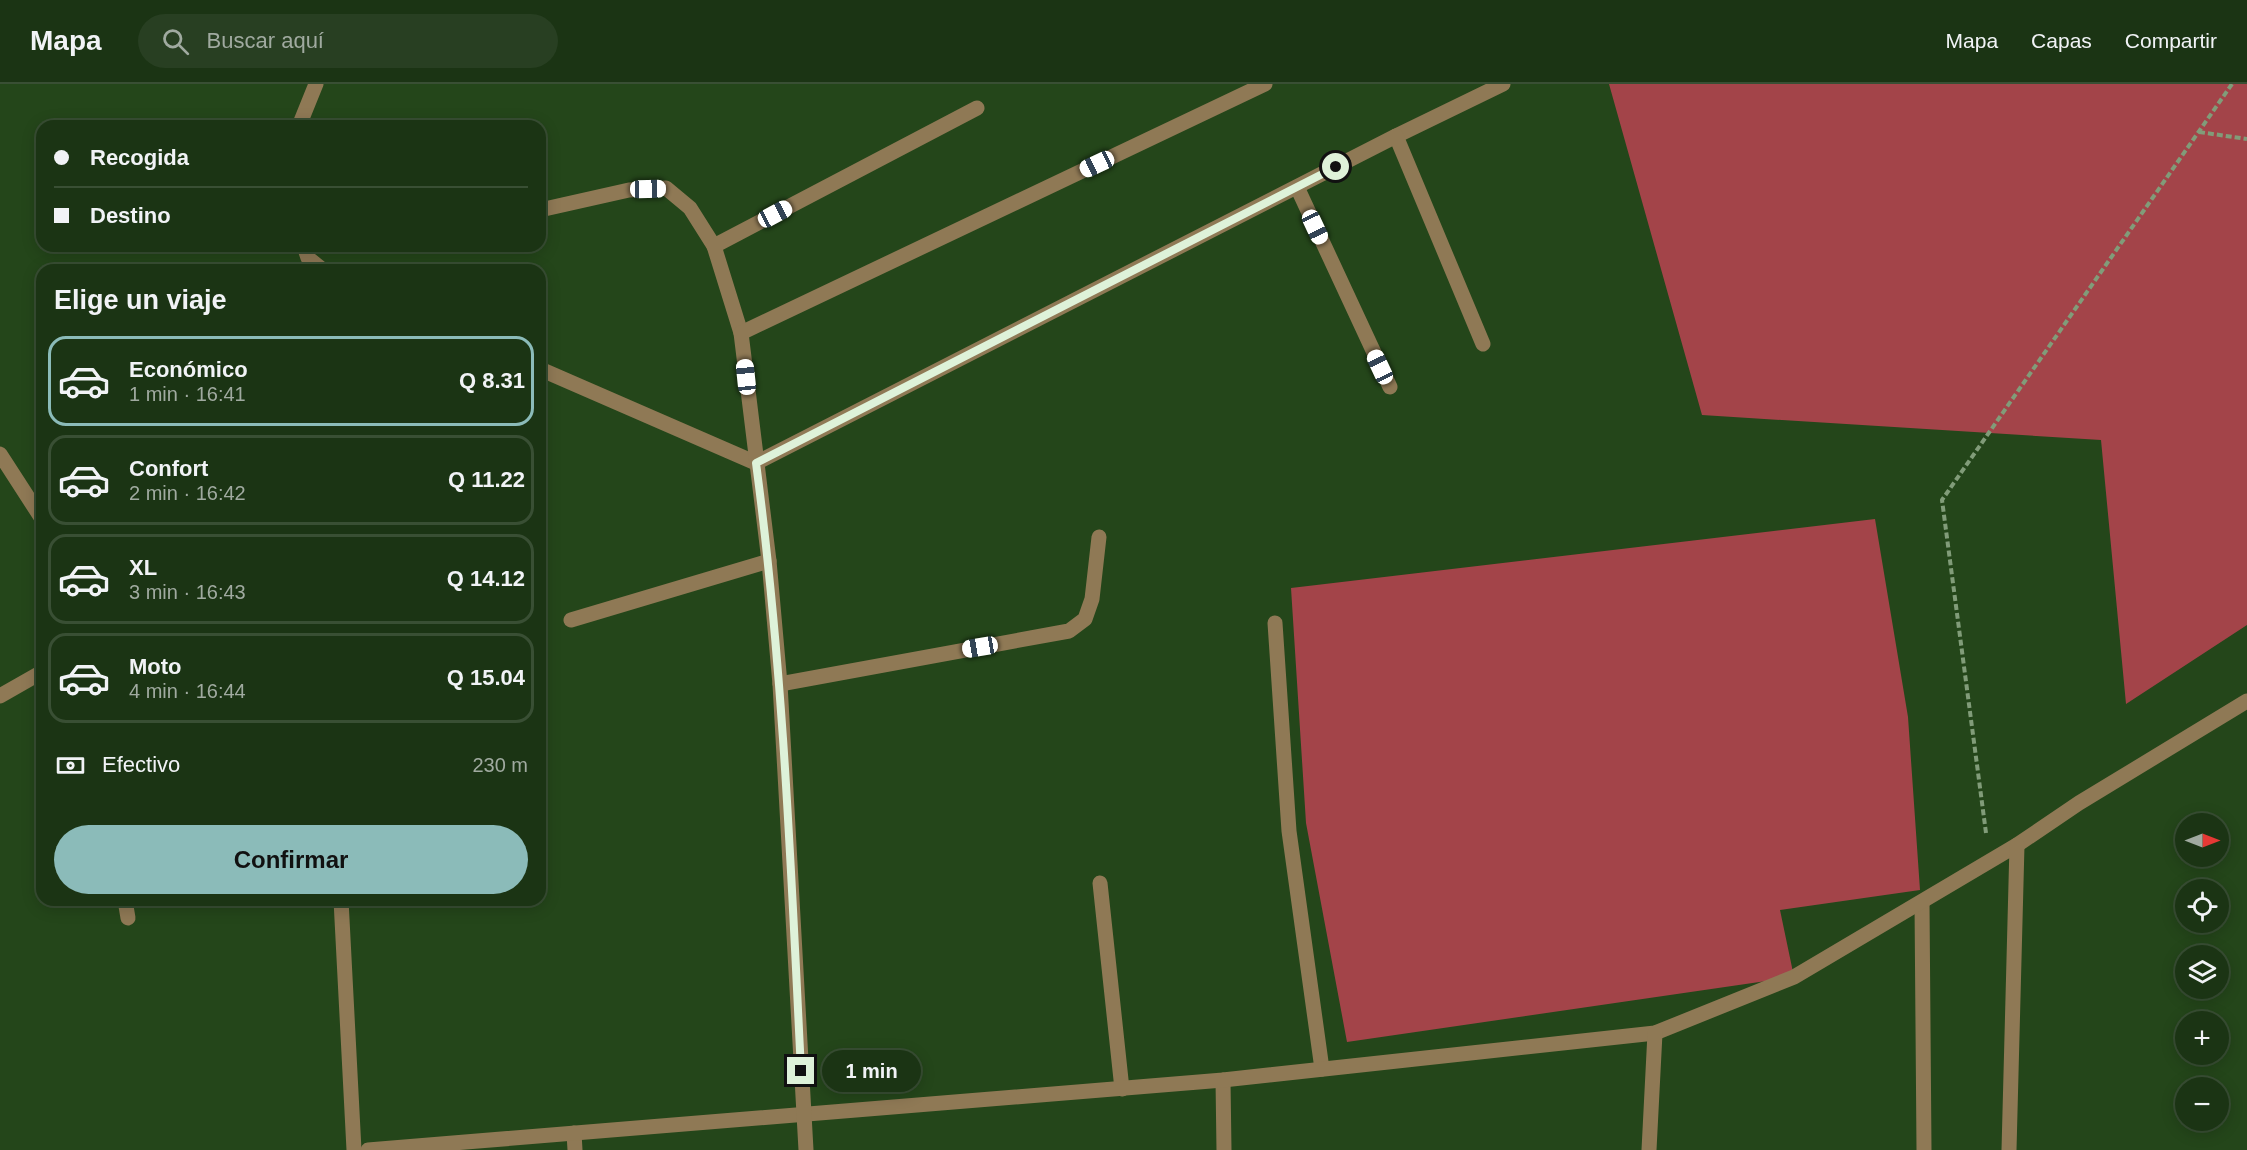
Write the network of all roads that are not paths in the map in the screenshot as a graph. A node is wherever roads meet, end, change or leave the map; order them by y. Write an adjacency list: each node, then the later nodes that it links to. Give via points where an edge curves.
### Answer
1 (316, 84): 5 (street)
2 (1265, 84): 12 (street)
3 (1503, 84): 6 (street)
4 (977, 108): 9 (street)
5 (301, 120)
6 (1396, 136): 7 (street); 13 (street)
7 (1297, 187): 15 (street); 17 (street)
8 (546, 209): 9 (street, via 629,189 666,188 690,208)
9 (714, 246): 12 (street)
10 (306, 252): 11 (street)
11 (316, 264)
12 (741, 333): 17 (street)
13 (1483, 344)
14 (546, 372): 17 (street)
15 (1390, 387)
16 (0, 454): 18 (street)
17 (756, 463): 20 (street)
18 (36, 510)
19 (1099, 537): 24 (street, via 1092,599 1085,619 1069,631)
20 (769, 561): 21 (street); 24 (street)
21 (571, 620)
22 (1275, 623): 34 (street, via 1289,831)
23 (36, 675): 25 (street)
24 (780, 684): 37 (street)
25 (0, 696)
26 (2247, 701): 27 (street, via 2079,803)
27 (2018, 845): 29 (street); 46 (street)
28 (1100, 884): 36 (street)
29 (1922, 902): 33 (street, via 1794,977); 45 (street)
30 (126, 906): 32 (street)
31 (341, 906): 39 (street)
32 (128, 918)
33 (1655, 1033): 34 (street); 44 (street)
34 (1322, 1069): 35 (street)
35 (1223, 1080): 36 (street); 43 (street)
36 (1122, 1089): 37 (street)
37 (804, 1116): 38 (street); 42 (street)
38 (574, 1133): 40 (street); 41 (street)
39 (354, 1150)
40 (368, 1150)
41 (575, 1150)
42 (806, 1150)
43 (1224, 1150)
44 (1650, 1150)
45 (1924, 1150)
46 (2009, 1150)

